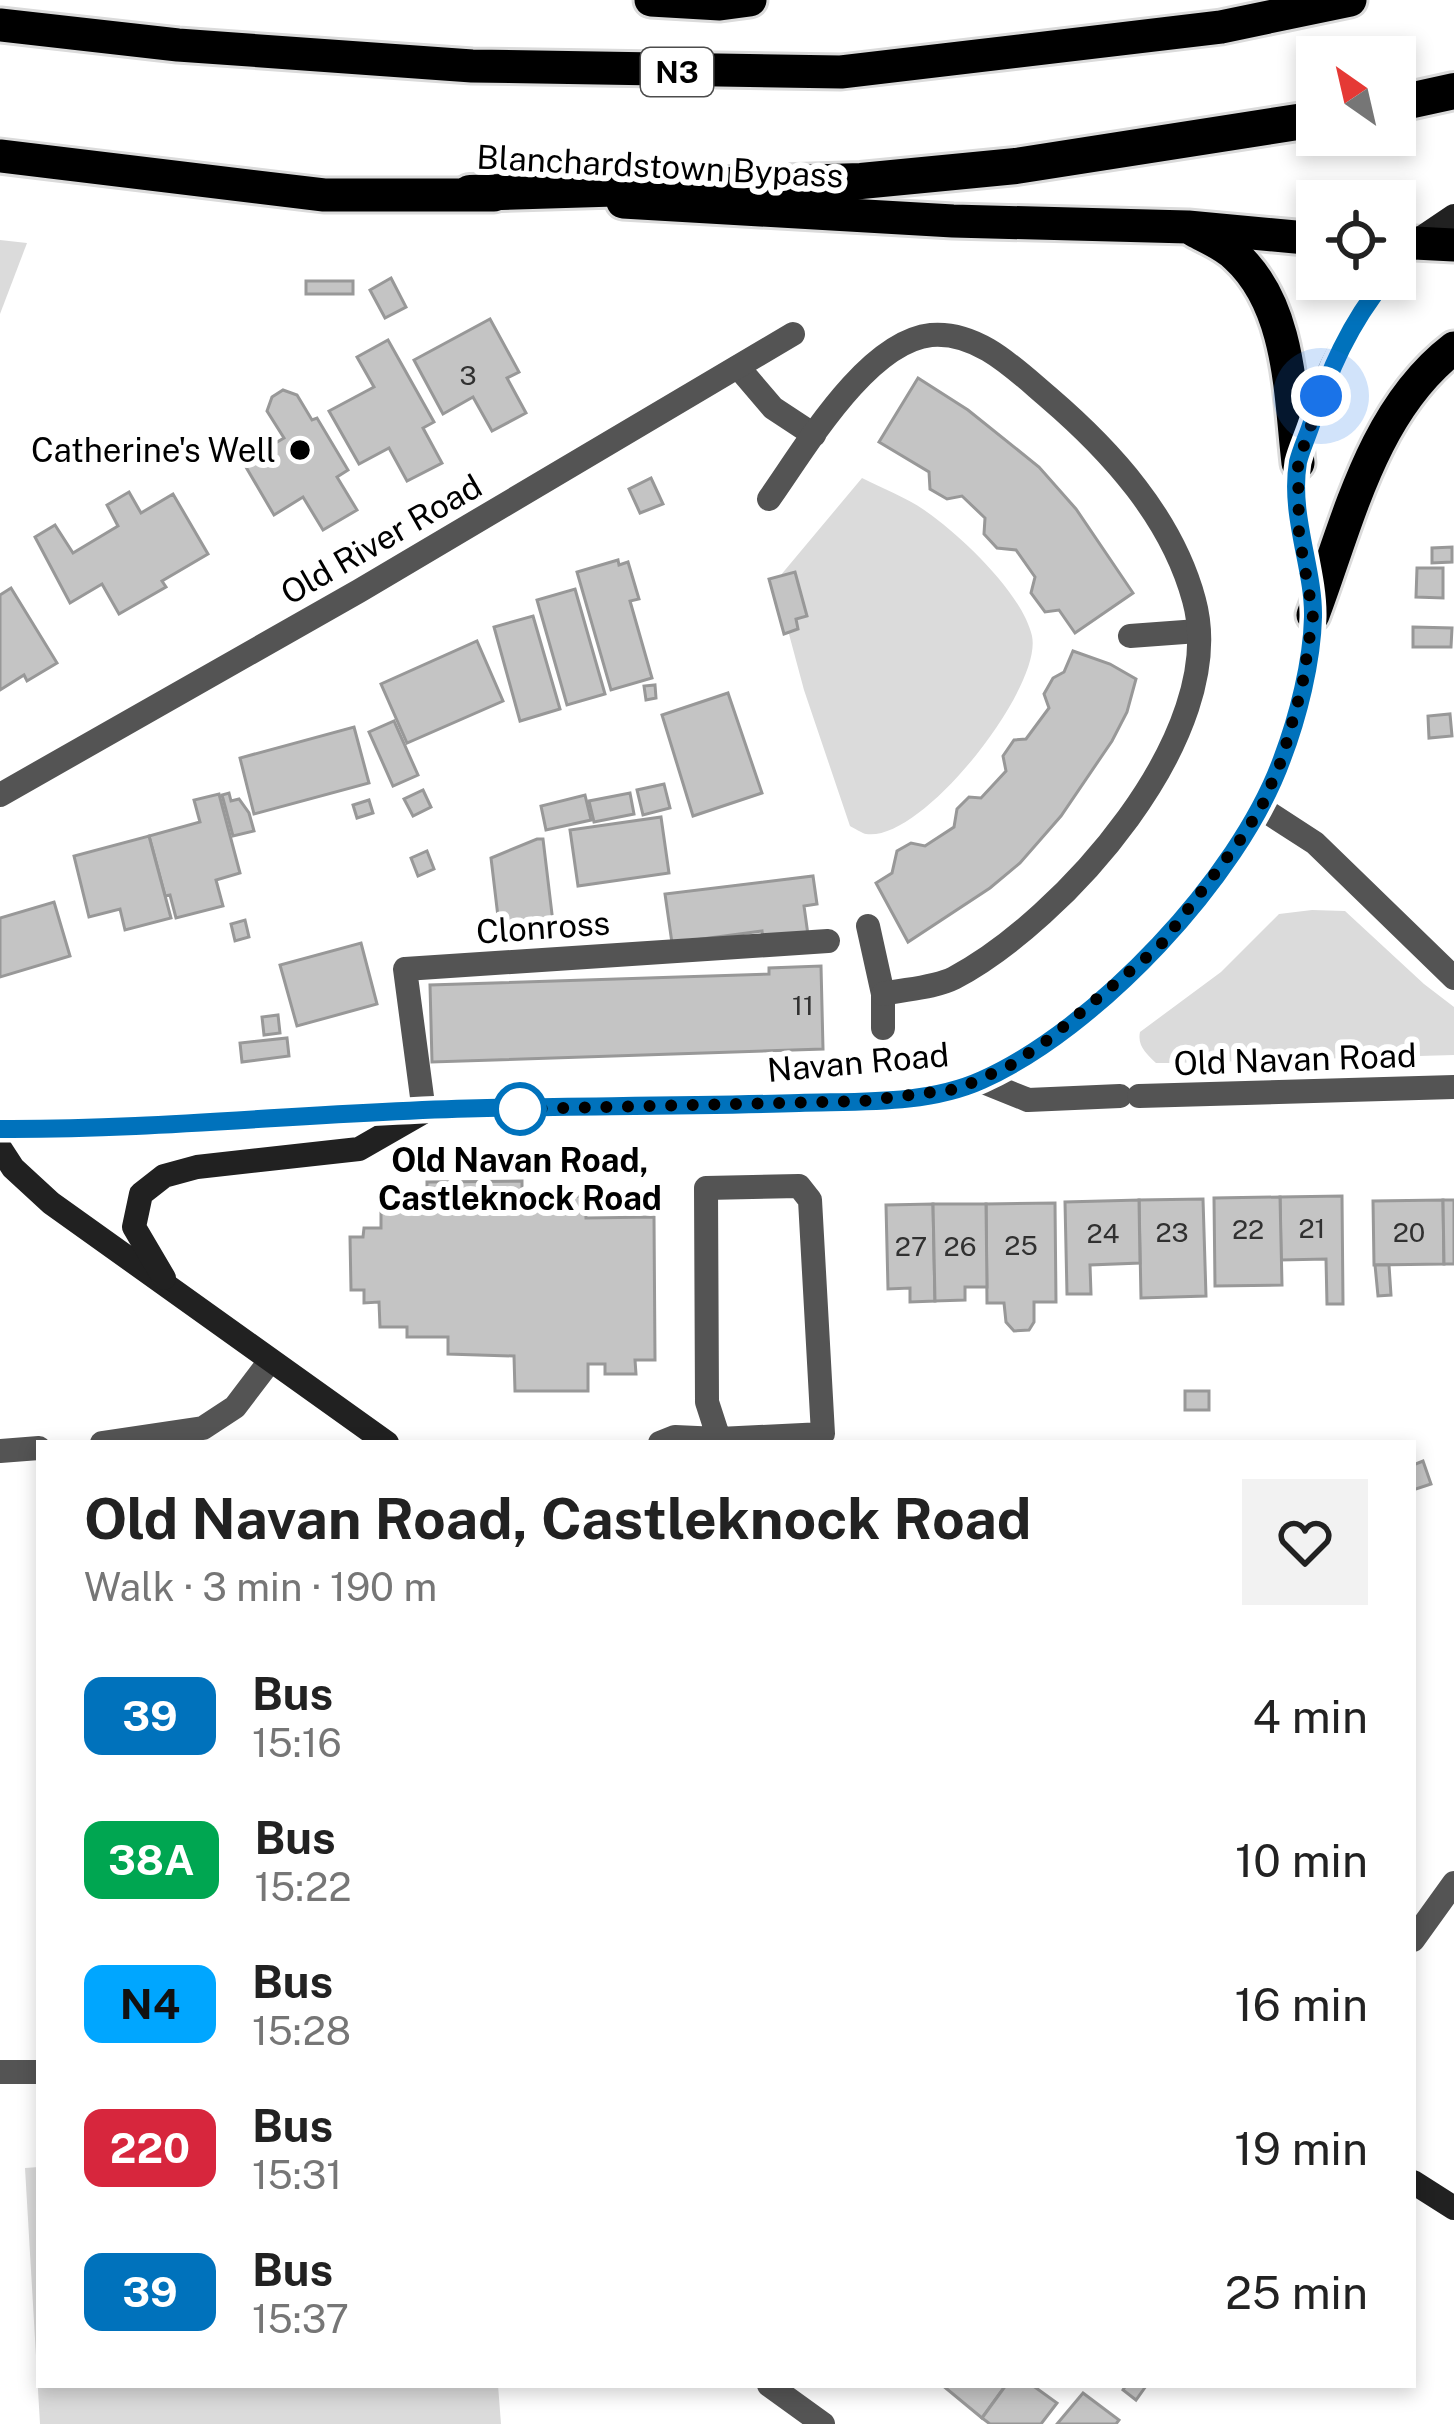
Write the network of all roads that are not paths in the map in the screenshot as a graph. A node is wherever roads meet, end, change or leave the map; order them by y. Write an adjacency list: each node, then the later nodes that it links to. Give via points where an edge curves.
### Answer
1 (651, 0): 2 (highway, N3)
2 (750, 0)
3 (1350, 0): 4 (highway, N3, via 1220,26 841,72 472,66)
4 (0, 25)
5 (1454, 91): 6 (highway)
6 (1416, 99)
7 (1296, 122): 9 (highway, via 861,181)
8 (0, 156): 9 (highway, Blanchardstown Bypass, via 323,195)
9 (470, 194): 11 (highway, Blanchardstown Bypass)
10 (1454, 216): 13 (main road)
11 (1188, 227): 12 (highway, Blanchardstown Bypass); 21 (highway, via 1235,255 1262,289 1282,340)
12 (1296, 237)
13 (1416, 241)
14 (1454, 244): 15 (highway)
15 (1416, 249)
16 (1372, 300): 21 (main road, Navan Road, via 1332,362)
17 (793, 334): 19 (street, Old River Road)
18 (1454, 348): 23 (highway, via 1425,370 1378,440)
19 (738, 367): 20 (street, via 773,408); 26 (street, Old River Road)
20 (814, 435): 22 (street); 24 (street, via 855,379 899,348 928,335 966,338 1075,420 1136,487 1176,551)
21 (1298, 463): 23 (main road, Navan Road, via 1299,535)
22 (769, 499)
23 (1313, 615): 27 (main road, Navan Road, via 1292,723)
24 (1198, 631): 25 (street); 31 (street, via 1182,724 1148,789 1094,863 1024,932 950,980)
25 (1130, 636)
26 (0, 796)
27 (1261, 808): 30 (street, via 1315,843); 33 (main road, Navan Road, via 1160,946 1049,1039)
28 (868, 926): 31 (street)
29 (828, 941): 35 (street, Clonross, via 405,969)
30 (1454, 978)
31 (883, 994): 32 (street)
32 (883, 1028)
33 (981, 1081): 34 (street, Old Navan Road, via 1028,1100); 35 (main road, Navan Road, via 864,1101)
34 (1454, 1088)
35 (424, 1112): 36 (main road, Navan Road); 38 (main road, via 359,1149 197,1168 151,1183 134,1227)
36 (0, 1129)
37 (0, 1148): 38 (main road, via 51,1203)
38 (185, 1302): 39 (main road)
39 (270, 1361): 41 (street, via 235,1407 203,1428); 42 (main road)
40 (718, 1439): 40 (street, via 824,1434 810,1199 799,1186 706,1188 707,1402); 43 (street)
41 (122, 1440)
42 (383, 1440)
43 (668, 1440)
44 (36, 1448): 45 (street)
45 (0, 1451)
46 (1454, 1883): 47 (street)
47 (1416, 1936)
48 (0, 2072): 49 (street)
49 (36, 2072)
50 (1416, 2184): 51 (main road)
51 (1454, 2208)
52 (773, 2388): 53 (street)
53 (824, 2424)

